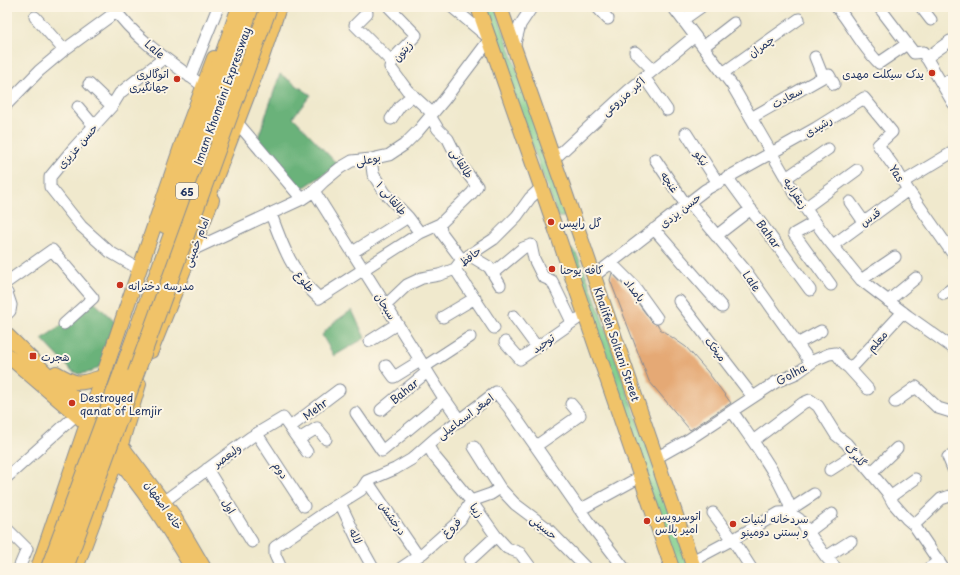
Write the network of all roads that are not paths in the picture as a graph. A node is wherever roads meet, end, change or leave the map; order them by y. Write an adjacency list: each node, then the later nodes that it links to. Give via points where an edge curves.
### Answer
1 (218, 7): 41 (street)
2 (233, 7): 48 (main road)
3 (240, 7): 138 (highway, via 176,186)
4 (254, 7): 138 (highway, Imam Khomeini Expressway / 65)
5 (269, 7): 138 (highway, Imam Khomeini Expressway / 65, bridge)
6 (278, 7): 138 (highway, via 215,181)
7 (285, 7): 60 (main road, امام خمینی)
8 (389, 7): 38 (street, زیتون, via 416,35)
9 (452, 7): 28 (street)
10 (478, 7): 28 (main road, Khalifeh Soltani Street)
11 (500, 7): 32 (main road, Khalifeh Soltani Street)
12 (532, 7): 32 (street, via 520,25)
13 (597, 7): 22 (street)
14 (673, 7): 23 (street, زعفرانیه)
15 (701, 7): 23 (street)
16 (837, 7): 30 (street, via 848,20 860,42 879,64)
17 (879, 7): 30 (street)
18 (921, 7): 25 (street)
19 (117, 9): 33 (street); 36 (street, Lale, via 142,38)
20 (367, 13): 38 (street, via 355,25)
21 (35, 18): 33 (street)
22 (608, 19)
23 (684, 19): 27 (street, زعفرانیه)
24 (799, 19): 40 (street, چمران)
25 (931, 20)
26 (734, 23): 31 (street)
27 (695, 36): 31 (street, زعفرانیه); 39 (street, اکبر مزروعی)
28 (490, 40): 56 (street, بوعلی); 72 (main road, Khalifeh Soltani Street)
29 (950, 41): 37 (street)
30 (908, 44): 37 (street, via 914,53 923,52)
31 (703, 47): 40 (street, زعفرانیه)
32 (514, 48): 66 (main road, Khalifeh Soltani Street)
33 (64, 50): 52 (street)
34 (635, 52): 39 (street)
35 (815, 57): 43 (street)
36 (164, 58): 41 (street, Lale); 53 (street, حسن عزیزی, via 120,93)
37 (926, 58): 47 (street)
38 (392, 62): 49 (street, زیتون, via 390,67)
39 (653, 70): 42 (street, اکبر مزروعی)
40 (723, 73): 57 (street, زعفرانیه)
41 (190, 77): 48 (street, Lale)
42 (644, 77): 55 (street); 66 (street, اکبر مزروعی)
43 (823, 77): 46 (street, via 829,75); 57 (street, سعادت)
44 (953, 78): 47 (street)
45 (89, 84): 53 (street)
46 (834, 84)
47 (942, 84): 51 (street)
48 (203, 86): 98 (main road)
49 (413, 95): 56 (street, زیتون); 58 (street, via 400,106)
50 (864, 98): 63 (street, رشیدی); 71 (street, Yas, via 892,132 878,144)
51 (953, 103)
52 (7, 104)
53 (112, 106): 59 (street, حسن عزیزی)
54 (78, 107): 59 (street)
55 (668, 110)
56 (431, 115): 65 (street, بوعلی, via 404,145 388,155); 85 (street, طالقانی, via 438,129 448,139 461,165 477,186)
57 (751, 118): 63 (street, زعفرانیه)
58 (391, 119)
59 (94, 126): 98 (street, حسن عزیزی, via 50,177 50,187 81,226 110,252)
60 (241, 127): 74 (street); 90 (main road, امام خمینی)
61 (686, 133): 70 (street, نیکو)
62 (828, 149): 69 (street)
63 (771, 152): 69 (street, زعفرانیه); 70 (street, حسن یزدی)
64 (953, 152): 71 (street, قدس)
65 (371, 159): 73 (street, بوعلی, via 352,161); 82 (street, طالقانی ۱, via 373,174 385,193)
66 (554, 159): 78 (main road, Khalifeh Soltani Street)
67 (655, 159): 76 (street, غنچه)
68 (857, 170): 77 (street)
69 (786, 178): 77 (street, زعفرانیه)
70 (723, 180): 76 (street, حسن یزدی); 79 (street, Bahar)
71 (905, 186): 84 (street, قدس); 94 (street, Yas)
72 (542, 187): 80 (main road, Khalifeh Soltani Street); 96 (street, حافظ, via 494,239)
73 (314, 191): 74 (street, بوعلی); 92 (street, سبحان)
74 (302, 199): 81 (street, بوعلی)
75 (850, 202): 84 (street)
76 (687, 204): 86 (street, حسن یزدی); 88 (street, Lale)
77 (805, 208): 83 (street, زعفرانیه)
78 (571, 209): 80 (main road, via 569,219 563,223 557,221); 91 (main road, Khalifeh Soltani Street)
79 (751, 209): 88 (street); 107 (street, Bahar)
80 (550, 212): 93 (main road, Khalifeh Soltani Street)
81 (271, 214): 90 (street, بوعلی); 99 (street, طلوع, via 282,245 297,273 319,298)
82 (408, 217): 87 (street, طالقانی ۱); 92 (street)
83 (815, 222): 89 (street, زعفرانیه); 106 (street, via 794,234)
84 (864, 222): 89 (street, قدس)
85 (440, 224): 87 (street, طالقانی); 96 (street, via 441,232)
86 (654, 229): 97 (street, حسن یزدی); 113 (street)
87 (420, 233): 99 (street, طالقانی)
88 (716, 236): 129 (street, Lale, via 745,270)
89 (833, 245): 103 (street, زعفرانیه)
90 (192, 250): 163 (main road, امام خمینی, via 144,367 126,428)
91 (586, 251): 93 (main road, via 572,244 568,245); 101 (main road, Khalifeh Soltani Street)
92 (352, 252): 99 (street, سبحان)
93 (564, 253): 116 (main road, Khalifeh Soltani Street)
94 (953, 254)
95 (896, 257): 103 (street)
96 (462, 261): 100 (street, via 489,267); 109 (street); 112 (street, حافظ, via 439,275 422,278 407,286)
97 (610, 263): 101 (street, حسن یزدی); 119 (street, بامداد, via 634,286)
98 (139, 269): 139 (main road)
99 (364, 270): 112 (street, سبحان)
100 (493, 274): 105 (street); 120 (street, via 530,245 543,277 552,281)
101 (594, 276): 166 (main road, Khalifeh Soltani Street)
102 (916, 278): 111 (street)
103 (861, 280): 111 (street, زعفرانیه)
104 (7, 282): 121 (street, via 52,250 93,298)
105 (500, 285)
106 (831, 285)
107 (810, 290)
108 (7, 293): 115 (street, via 11,305)
109 (474, 298): 118 (street); 123 (street)
110 (679, 301): 142 (street, میخک)
111 (888, 301): 114 (street, زعفرانیه)
112 (386, 304): 122 (street, سبحان)
113 (722, 307)
114 (903, 312): 130 (street, زعفرانیه); 137 (street, معلم, via 855,364)
115 (7, 314)
116 (584, 314): 120 (street, توحید); 171 (main road, Khalifeh Soltani Street)
117 (514, 316): 131 (street)
118 (443, 317)
119 (657, 318)
120 (572, 322): 131 (street, توحید)
121 (64, 324)
122 (397, 324): 127 (street); 136 (street, سبحان)
123 (494, 328)
124 (820, 331): 129 (street)
125 (7, 335): 134 (main road)
126 (470, 337): 136 (street)
127 (370, 341)
128 (505, 342): 131 (street, توحید, via 520,359)
129 (797, 344): 133 (street, Lale)
130 (952, 346)
131 (537, 347)
132 (7, 355): 150 (main road)
133 (811, 363): 137 (street, Golha, via 836,353); 142 (street, Golha)
134 (39, 366): 139 (main road, via 71,382 83,383); 151 (main road)
135 (386, 366): 136 (street, via 394,377)
136 (424, 367): 143 (street, سبحان); 146 (street, Bahar)
137 (848, 367): 140 (street)
138 (128, 373): 203 (highway, Imam Khomeini Expressway / 65, bridge); 204 (highway, Imam Khomeini Expressway / 65, bridge)
139 (102, 377): 151 (main road)
140 (868, 389)
141 (339, 390): 153 (street, Mehr)
142 (754, 397): 148 (street, Golha)
143 (445, 399): 149 (street, via 382,451); 152 (street, سبحان)
144 (895, 402): 147 (street, via 916,387 938,408 950,412)
145 (571, 404): 159 (street, via 580,415)
146 (381, 410)
147 (953, 410)
148 (732, 411): 157 (street); 166 (street, Golha)
149 (356, 413)
150 (76, 415): 151 (main road); 172 (street)
151 (89, 418): 163 (main road); 202 (main road)
152 (460, 421): 158 (street, اصغر اسماعیلی); 159 (street, اصغر اسماعیلی, via 496,392)
153 (290, 427): 154 (street, ولیعصر, via 283,418); 156 (street)
154 (257, 434): 167 (street, ولیعصر); 184 (street, دوم)
155 (326, 438): 156 (street, via 317,428)
156 (298, 439): 162 (street)
157 (753, 441): 164 (street, گلبرگ, via 810,400 818,406 836,435); 186 (street, via 773,470)
158 (428, 446): 174 (street, اصغر اسماعیلی, via 395,470); 182 (street, زیبا)
159 (536, 446): 185 (street, اصغر اسماعیلی)
160 (474, 447): 177 (street, حسینی)
161 (897, 448): 170 (street)
162 (307, 452)
163 (123, 454): 175 (main road, خانه اصفهان); 176 (main road, امام خمینی); 180 (main road, خانه اصفهان)
164 (855, 454): 169 (street); 170 (street, گلبرگ)
165 (948, 457): 168 (street)
166 (656, 458): 199 (main road, Khalifeh Soltani Street)
167 (207, 469): 180 (street, ولیعصر); 195 (street, اول)
168 (953, 469)
169 (830, 470)
170 (871, 473): 181 (street, گلبرگ)
171 (640, 476): 185 (street); 214 (main road, Khalifeh Soltani Street)
172 (7, 477)
173 (915, 479): 181 (street)
174 (367, 480): 183 (street, اصغر اسماعیلی, via 360,490); 196 (street, درخشش)
175 (139, 486): 176 (main road, via 118,481); 180 (main road, خانه اصفهان)
176 (106, 487): 205 (main road, امام خمینی)
177 (500, 488): 182 (street); 212 (street, حسینی, via 515,504 547,528)
178 (814, 494): 186 (street)
179 (953, 495): 189 (street, via 941,499)
180 (155, 497): 206 (main road, خانه اصفهان, via 167,525); 207 (main road, خانه اصفهان, via 173,515)
181 (890, 497): 189 (street, گلبرگ)
182 (471, 501): 192 (street, زیبا); 196 (street, فروغ, via 460,520)
183 (340, 502): 208 (street, اصغر اسماعیلی, via 274,547); 209 (street, لاله, via 358,543)
184 (304, 506)
185 (579, 509): 213 (street, اصغر اسماعیلی)
186 (792, 512): 191 (street); 193 (street, via 779,513)
187 (713, 514): 193 (street)
188 (832, 514): 191 (street)
189 (914, 525): 200 (street, گلبرگ)
190 (7, 529): 201 (street, via 27,549)
191 (808, 532): 197 (street)
192 (496, 536): 198 (street); 211 (street, زیبا, via 507,548 520,553)
193 (733, 540): 199 (street); 215 (street)
194 (851, 541): 197 (street)
195 (252, 542)
196 (418, 556): 210 (street, فروغ)
197 (826, 557): 216 (street)
198 (470, 560)
199 (693, 564)
200 (941, 564): 217 (street)
201 (19, 568)
202 (38, 568)
203 (49, 568)
204 (65, 568)
205 (76, 568)
206 (192, 568)
207 (204, 568)
208 (281, 568)
209 (373, 568)
210 (401, 568)
211 (531, 568)
212 (586, 568)
213 (624, 568)
214 (672, 568)
215 (751, 568)
216 (836, 568)
217 (929, 568)

